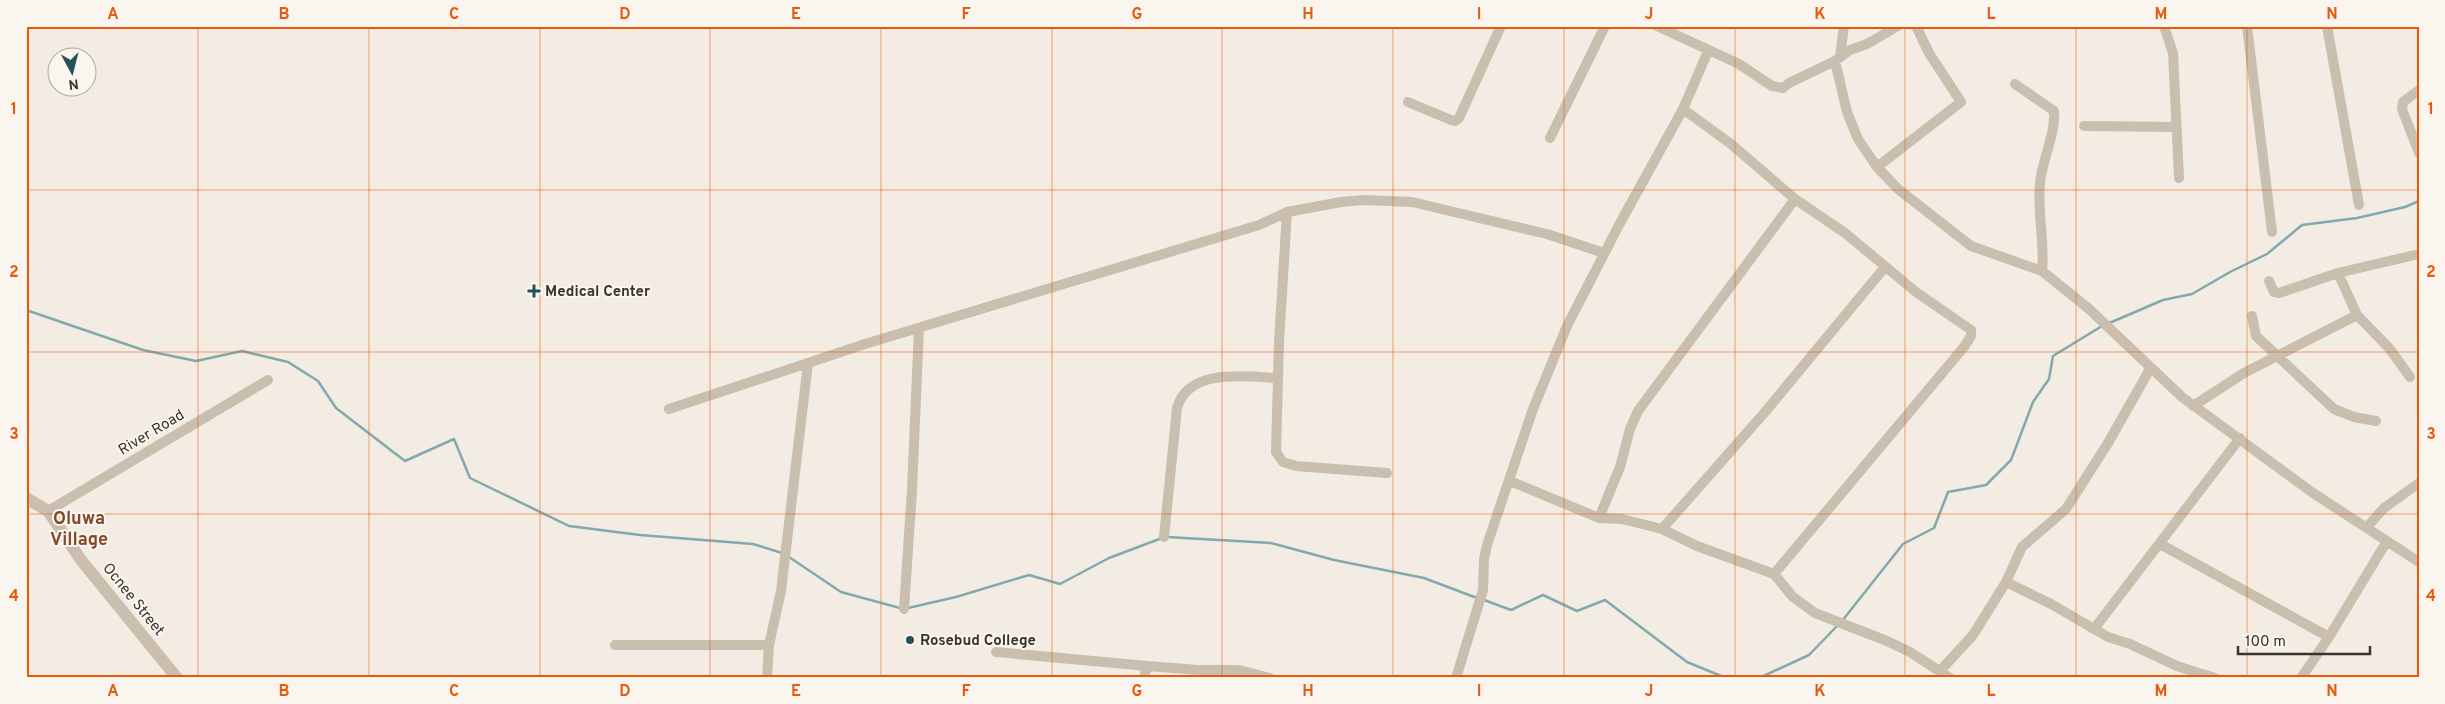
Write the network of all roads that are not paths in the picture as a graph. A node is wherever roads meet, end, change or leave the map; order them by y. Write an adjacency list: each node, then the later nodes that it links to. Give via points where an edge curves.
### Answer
1 (1501, 26): 14 (street, via 1459,118 1451,120)
2 (1605, 26): 18 (street)
3 (1657, 26): 10 (street)
4 (1844, 26): 11 (street)
5 (1898, 26): 11 (street)
6 (1916, 26): 20 (street, via 1929,53 1961,102)
7 (2164, 26): 17 (street, via 2173,53)
8 (2248, 26): 25 (street)
9 (2327, 26): 23 (street)
10 (1708, 52): 11 (street, via 1739,64 1777,88 1783,88); 15 (street)
11 (1837, 59): 20 (street, via 1846,112 1858,140)
12 (2015, 84): 29 (street, via 2054,111 2040,182 2044,248)
13 (2419, 90): 19 (street, via 2403,102 2402,109)
14 (1408, 102)
15 (1682, 109): 22 (street, via 1731,144); 26 (street)
16 (2084, 126): 17 (street)
17 (2176, 127): 21 (street)
18 (1550, 138)
19 (2419, 153)
20 (1877, 167): 29 (street, via 1898,189 1971,246)
21 (2179, 178)
22 (1795, 199): 28 (street, via 1845,233); 50 (street, via 1638,410)
23 (2359, 205)
24 (1287, 212): 26 (street, via 1364,200 1412,202 1528,229); 34 (street, via 1259,225); 39 (street)
25 (2272, 232)
26 (1604, 253): 46 (street, via 1537,400)
27 (2419, 254): 30 (street)
28 (1885, 266): 52 (street, via 1765,412); 57 (street, via 1970,330 1970,336)
29 (2042, 271): 37 (street, via 2100,320)
30 (2338, 273): 31 (street, via 2276,294); 33 (street)
31 (2269, 281)
32 (2252, 316): 35 (street, via 2256,336)
33 (2357, 316): 35 (street); 38 (street, via 2389,348)
34 (919, 328): 36 (street); 59 (street)
35 (2280, 356): 41 (street, via 2244,373); 43 (street, via 2334,409)
36 (808, 363): 42 (street); 63 (street, via 781,591)
37 (2150, 369): 41 (street); 58 (street, via 2066,508 2022,547)
38 (2410, 377)
39 (1277, 378): 45 (street, via 1275,445 1279,458 1296,466); 53 (street, via 1214,379 1195,385 1182,394 1177,408)
40 (268, 380): 49 (street, River Road)
41 (2193, 406): 44 (street)
42 (670, 408)
43 (2376, 421)
44 (2240, 438): 51 (street, via 2314,493); 55 (street)
45 (1387, 473)
46 (1510, 481): 50 (street); 73 (street, via 1486,552 1483,590)
47 (2419, 483): 51 (street, via 2384,508)
48 (26, 498): 49 (street, Ocnee Street)
49 (48, 511): 69 (street, Ocnee Street, via 80,560)
50 (1600, 518): 52 (street, via 1622,519)
51 (2367, 527): 54 (street)
52 (1662, 529): 57 (street, via 1697,546)
53 (1164, 537)
54 (2387, 541): 56 (street); 61 (street)
55 (2160, 544): 60 (street); 61 (street)
56 (2419, 562)
57 (1774, 574): 67 (street, via 1793,597 1815,613 1910,652)
58 (2006, 582): 60 (street); 65 (street, via 1972,636)
59 (904, 609)
60 (2096, 630): 76 (street, via 2177,666)
61 (2329, 637): 77 (street)
62 (615, 645): 63 (street)
63 (769, 645): 70 (street)
64 (996, 652): 66 (street)
65 (1954, 657): 67 (street); 75 (street)
66 (1147, 666): 68 (street); 71 (street)
67 (1940, 671): 74 (street)
68 (1238, 674): 72 (street)
69 (176, 678)
70 (767, 678)
71 (1144, 678)
72 (1270, 678)
73 (1456, 678)
74 (1950, 678)
75 (1954, 678)
76 (2215, 678)
77 (2301, 678)

